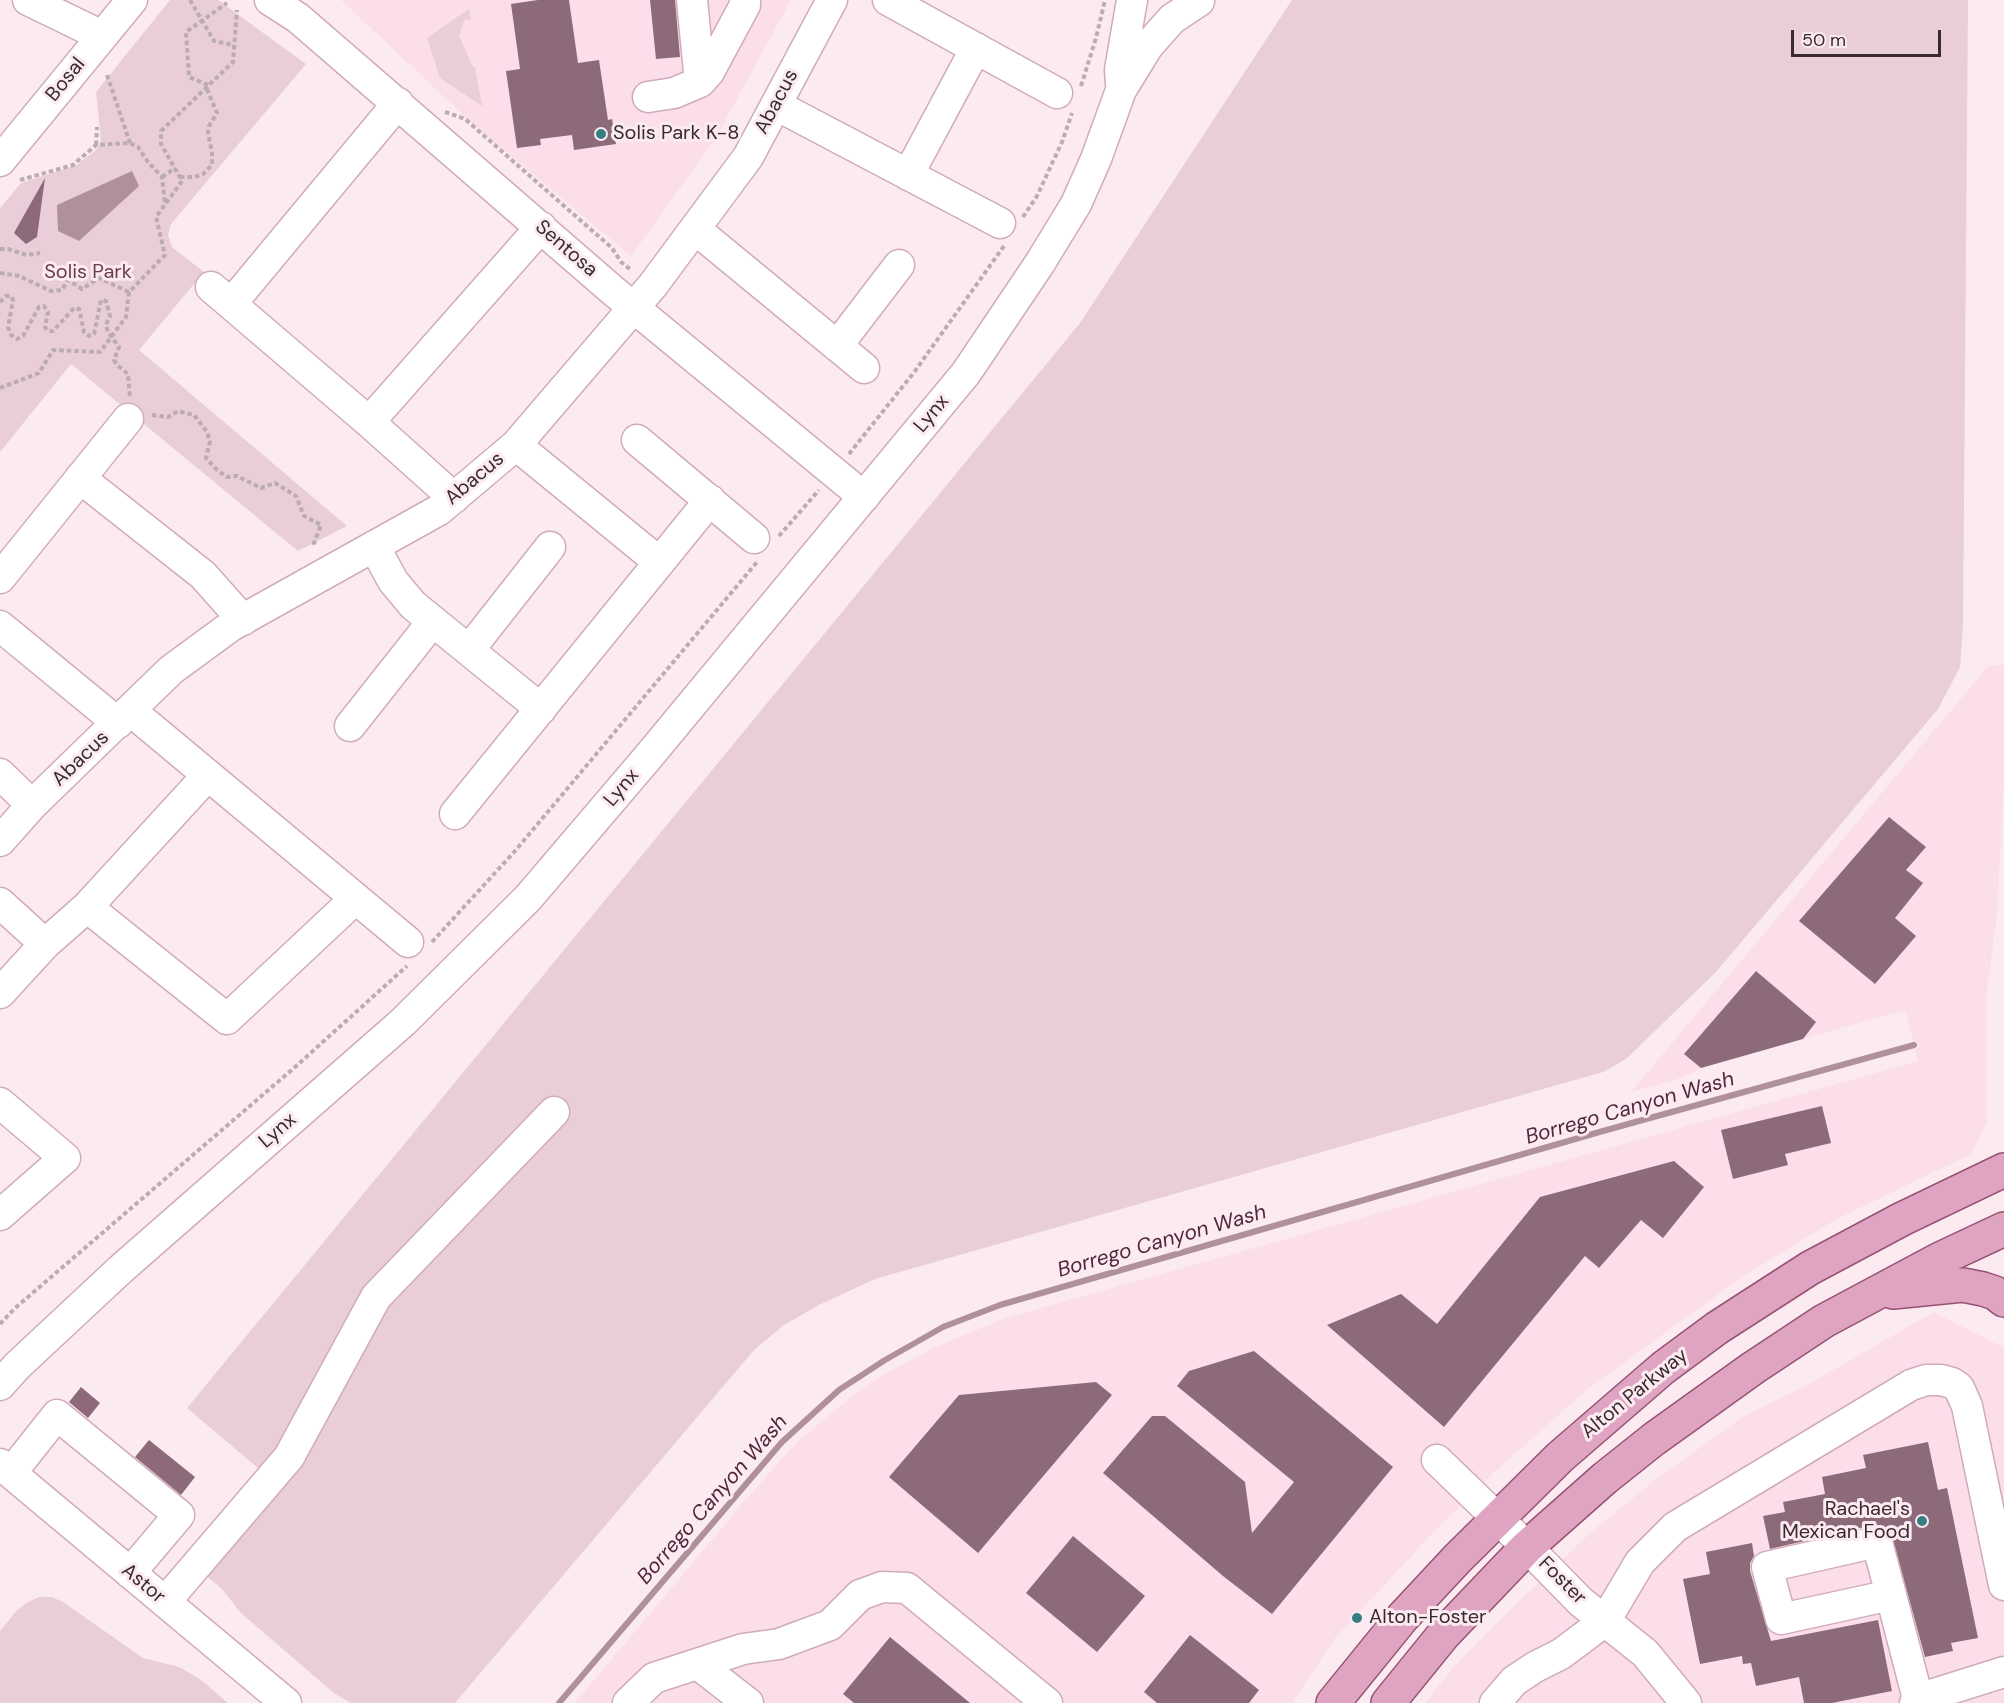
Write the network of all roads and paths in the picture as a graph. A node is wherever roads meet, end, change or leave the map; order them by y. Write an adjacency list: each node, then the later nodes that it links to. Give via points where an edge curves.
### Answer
1 (28, 0): 15 (street)
2 (132, 0): 15 (street, Bosal)
3 (190, 0): 14 (path)
4 (270, 0): 24 (street, Sentosa, via 298,18)
5 (692, 0): 19 (street)
6 (746, 0): 19 (street)
7 (832, 0): 25 (street, Abacus)
8 (888, 0): 13 (street)
9 (1132, 0): 21 (street, Lynx, via 1120,70)
10 (1199, 0): 21 (street, Lynx, via 1172,18 1148,46)
11 (227, 3): 14 (path)
12 (237, 10): 16 (path)
13 (937, 12): 17 (street)
14 (202, 21): 16 (path, via 214,41); 20 (path, via 186,32 189,77)
15 (102, 36): 31 (street, Bosal)
16 (234, 45): 20 (path, via 233,62)
17 (976, 48): 22 (street); 32 (street)
18 (107, 75): 28 (path)
19 (700, 82): 23 (street, via 674,93)
20 (207, 86): 30 (path, via 160,131 160,144); 34 (path, via 217,113 208,126 212,165 195,177)
21 (1121, 90): 56 (street, Lynx, via 1076,204 1040,263 966,373)
22 (1057, 93)
23 (648, 97)
24 (398, 103): 37 (street, Sentosa); 52 (street, via 221,296)
25 (776, 105): 32 (street); 38 (street, Abacus, via 748,157)
26 (438, 109): 42 (path, via 465,119)
27 (97, 127): 29 (path)
28 (130, 143): 29 (path); 33 (path, via 138,147)
29 (96, 145): 31 (path, via 73,165)
30 (175, 168): 33 (path); 34 (path)
31 (10, 170)
32 (908, 175): 36 (street)
33 (162, 177): 35 (path)
34 (180, 177): 35 (path, via 182,181)
35 (165, 203): 44 (path, via 156,217 165,255)
36 (1000, 224)
37 (541, 227): 46 (street, Sentosa); 52 (street)
38 (695, 229): 46 (street, Abacus); 48 (street)
39 (0, 249): 40 (path, via 27,255)
40 (40, 253)
41 (899, 265): 48 (street)
42 (630, 268)
43 (0, 273): 44 (path, via 19,276 51,291 62,290 68,280 81,290 99,278)
44 (129, 292): 47 (path, via 126,317)
45 (0, 302): 47 (path, via 6,296 13,300 8,327 17,339 23,336 39,307 44,306 48,312 48,331 53,331 74,308 79,309 84,332 94,334 101,300 106,301 110,316 106,325)
46 (634, 307): 54 (street, Abacus); 56 (street, Sentosa)
47 (112, 336): 50 (path, via 100,352 54,350 39,373); 51 (path, via 119,347 114,360 128,374 130,398)
48 (837, 346): 49 (street)
49 (864, 368)
50 (0, 388)
51 (137, 412): 55 (street); 62 (path, via 168,417 178,411 194,416 207,432 210,441 206,458 217,470 261,488 275,483 296,496 304,516 321,525 314,543)
52 (369, 422): 57 (street)
53 (638, 440): 58 (street)
54 (516, 445): 57 (street, Abacus); 63 (street)
55 (80, 478): 64 (street); 65 (street, via 203,575)
56 (864, 497): 90 (street, Lynx, via 528,898 403,1022 147,1245)
57 (454, 498): 60 (street, Abacus)
58 (710, 500): 59 (street); 63 (street)
59 (754, 537)
60 (374, 546): 65 (street, Abacus); 66 (street, via 393,581 413,606)
61 (550, 547): 68 (street)
62 (316, 548)
63 (659, 562): 69 (street)
64 (0, 578)
65 (243, 620): 70 (street, Abacus, via 171,670)
66 (433, 621): 68 (street); 71 (street)
67 (0, 626): 70 (street)
68 (469, 650): 69 (street)
69 (541, 709): 75 (street)
70 (124, 717): 73 (street); 74 (street, Abacus)
71 (350, 726)
72 (0, 774): 74 (street)
73 (208, 775): 77 (street); 79 (street)
74 (32, 805): 76 (street, Abacus)
75 (455, 814)
76 (0, 841)
77 (355, 899): 79 (street, via 227,1019); 80 (street)
78 (0, 903): 81 (street)
79 (87, 907): 81 (street)
80 (408, 942)
81 (45, 944): 82 (street)
82 (0, 993)
83 (0, 1103): 86 (street, via 65,1158)
84 (554, 1112): 98 (street, via 376,1297 290,1457)
85 (2004, 1170): 93 (main road, Alton Parkway, via 1848,1247 1717,1328 1596,1424)
86 (0, 1215)
87 (2004, 1229): 88 (main road)
88 (1874, 1294): 89 (main road, via 1963,1285 1995,1293); 94 (main road, via 1824,1321 1704,1402 1605,1478)
89 (2004, 1300)
90 (0, 1385)
91 (1437, 1460): 93 (street, Foster)
92 (5, 1468): 95 (street, Astor); 95 (street, via 57,1415 179,1515)
93 (1497, 1518): 94 (street, Foster); 107 (main road, Alton Parkway, via 1402,1618)
94 (1527, 1547): 99 (street, Foster); 108 (main road, via 1444,1634)
95 (130, 1573): 98 (street, Astor)
96 (2004, 1585): 99 (street, via 1967,1406 1959,1388 1952,1383 1926,1380 1911,1385 1675,1527 1640,1562)
97 (1891, 1595): 102 (street)
98 (165, 1602): 103 (street, Astor)
99 (1605, 1621): 109 (street, via 1562,1654 1514,1681); 110 (street, Foster, via 1645,1653)
100 (699, 1665): 104 (street, via 654,1678); 105 (street); 106 (street, via 743,1649 779,1644 831,1624 860,1595 882,1587 907,1588)
101 (2004, 1672): 102 (street)
102 (1916, 1701)
103 (286, 1703)
104 (628, 1703)
105 (747, 1703)
106 (1047, 1703)
107 (1334, 1703)
108 (1388, 1703)
109 (1495, 1703)
110 (1686, 1703)

